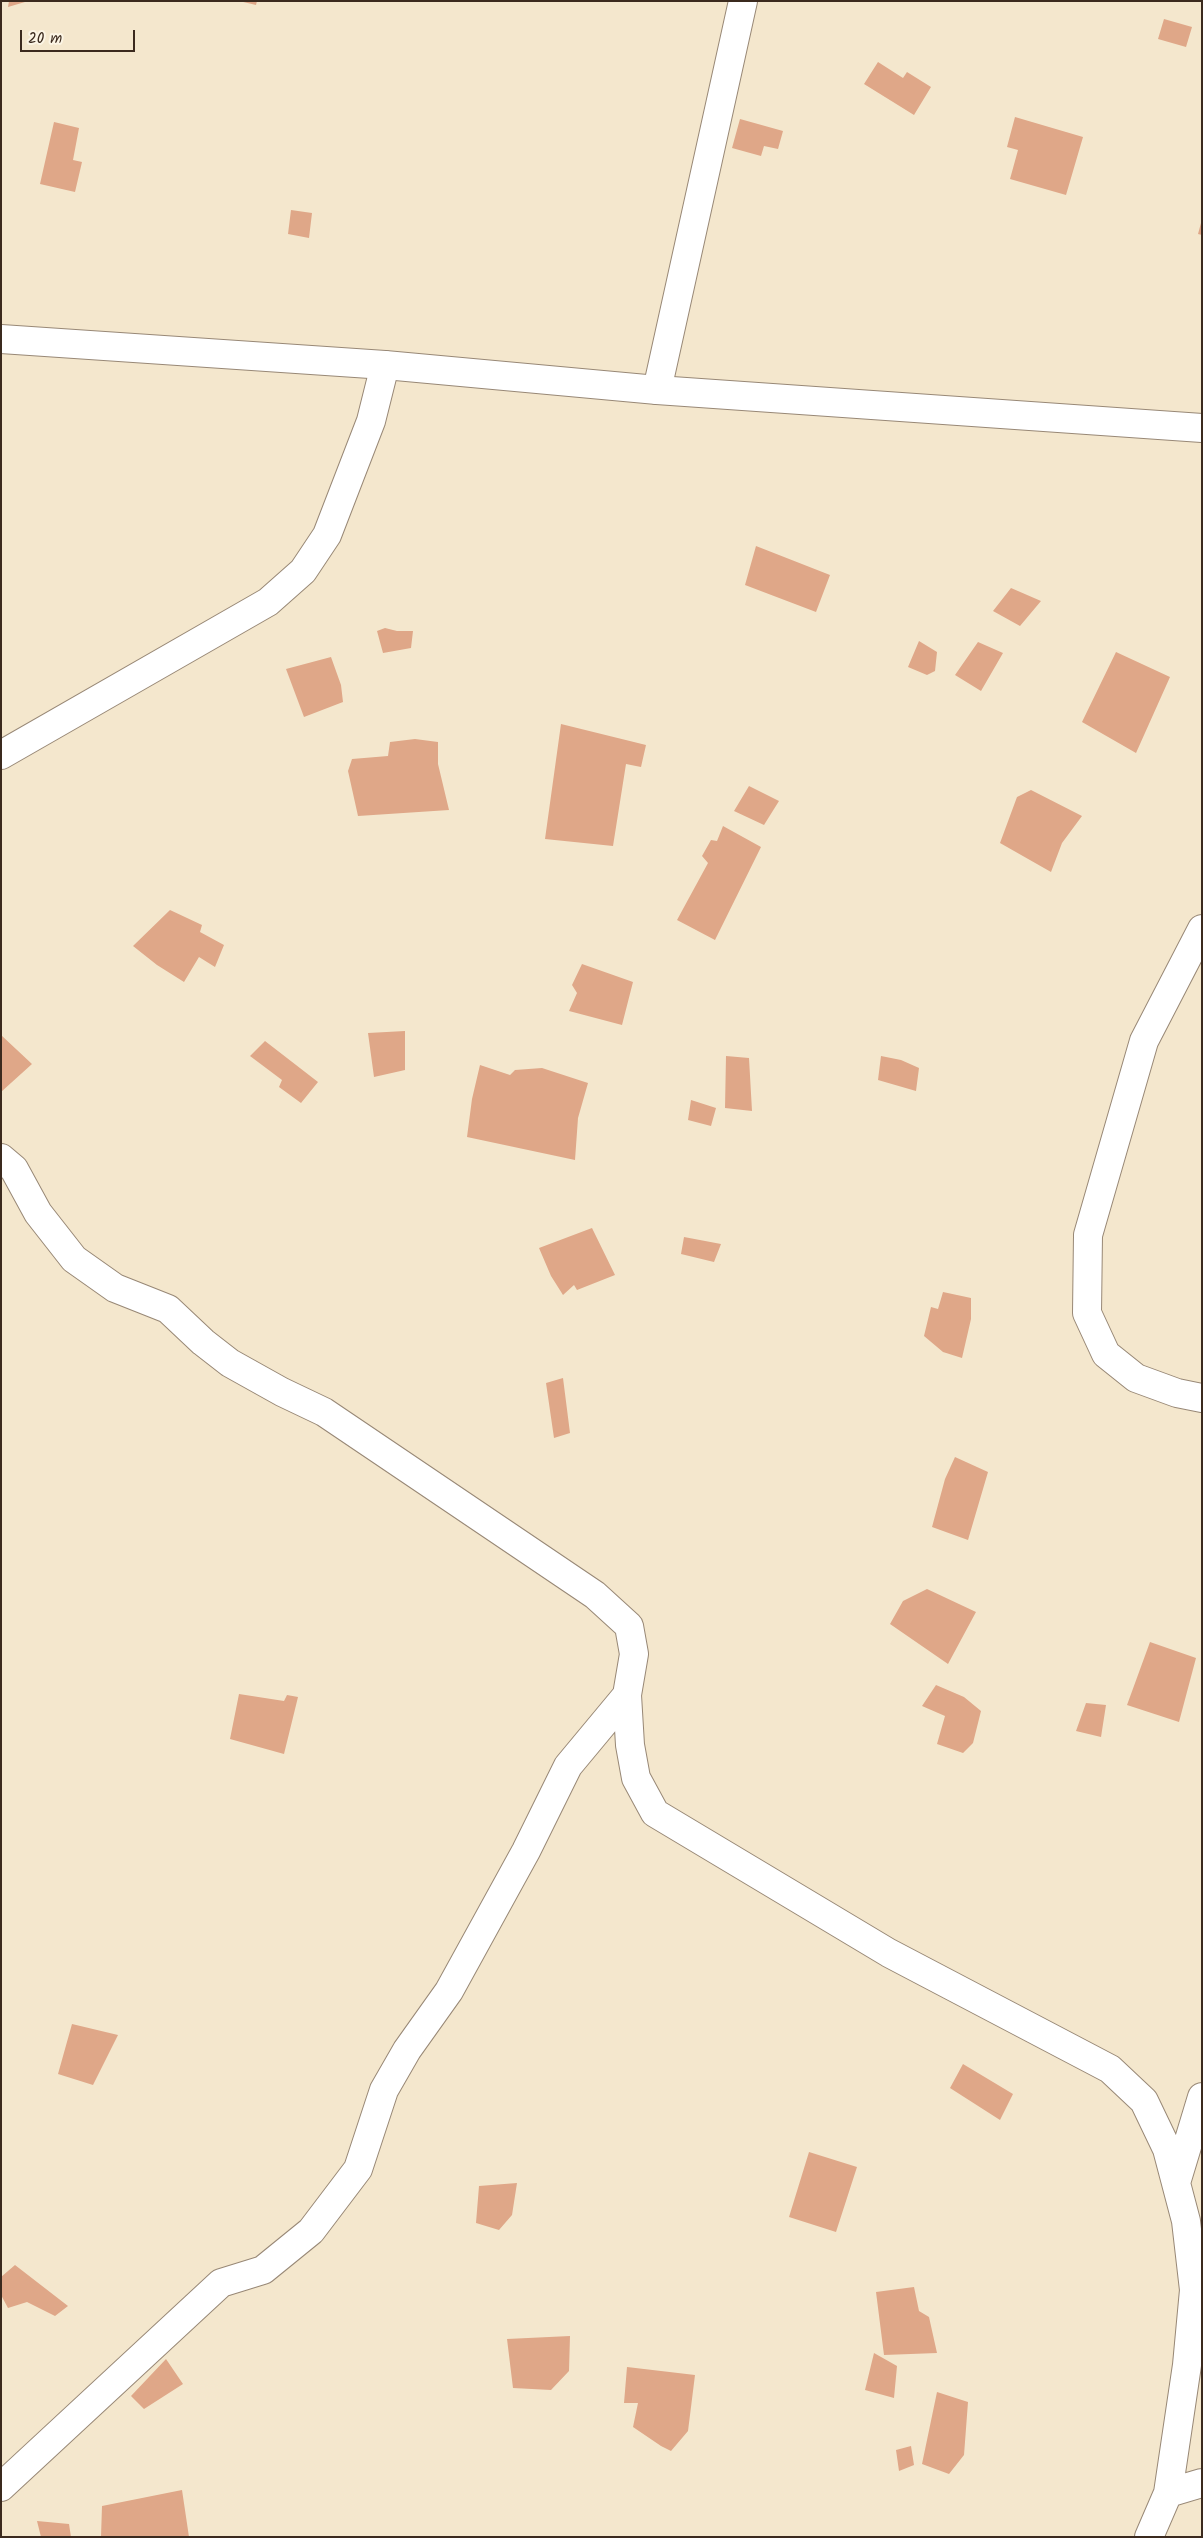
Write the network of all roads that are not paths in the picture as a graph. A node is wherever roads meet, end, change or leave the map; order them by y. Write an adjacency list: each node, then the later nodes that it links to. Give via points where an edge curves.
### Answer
1 (743, 1): 4 (street)
2 (1, 339): 3 (street)
3 (385, 364): 4 (street); 6 (street, via 371,421 327,535 303,572 268,602)
4 (657, 390): 5 (street)
5 (1202, 428)
6 (1, 754)
7 (1202, 929): 9 (street, via 1144,1041 1088,1235 1087,1313 1106,1354 1136,1378)
8 (1, 1158): 10 (street, via 14,1169 38,1213 74,1259 115,1288 168,1309 230,1363 324,1412 595,1595 629,1626 634,1654)
9 (1202, 1398)
10 (627, 1695): 13 (street, via 636,1778 655,1813 889,1953 1110,2069 1144,2101 1167,2149); 15 (street, via 568,1766 449,1992 406,2050 384,2090 358,2169 311,2230 263,2270 221,2283)
11 (1202, 2097): 12 (street)
12 (1194, 2154): 13 (street)
13 (1176, 2183): 16 (street, via 1186,2221 1194,2290 1187,2365)
14 (1202, 2483): 16 (street)
15 (1, 2487)
16 (1168, 2493): 17 (street)
17 (1149, 2537)

